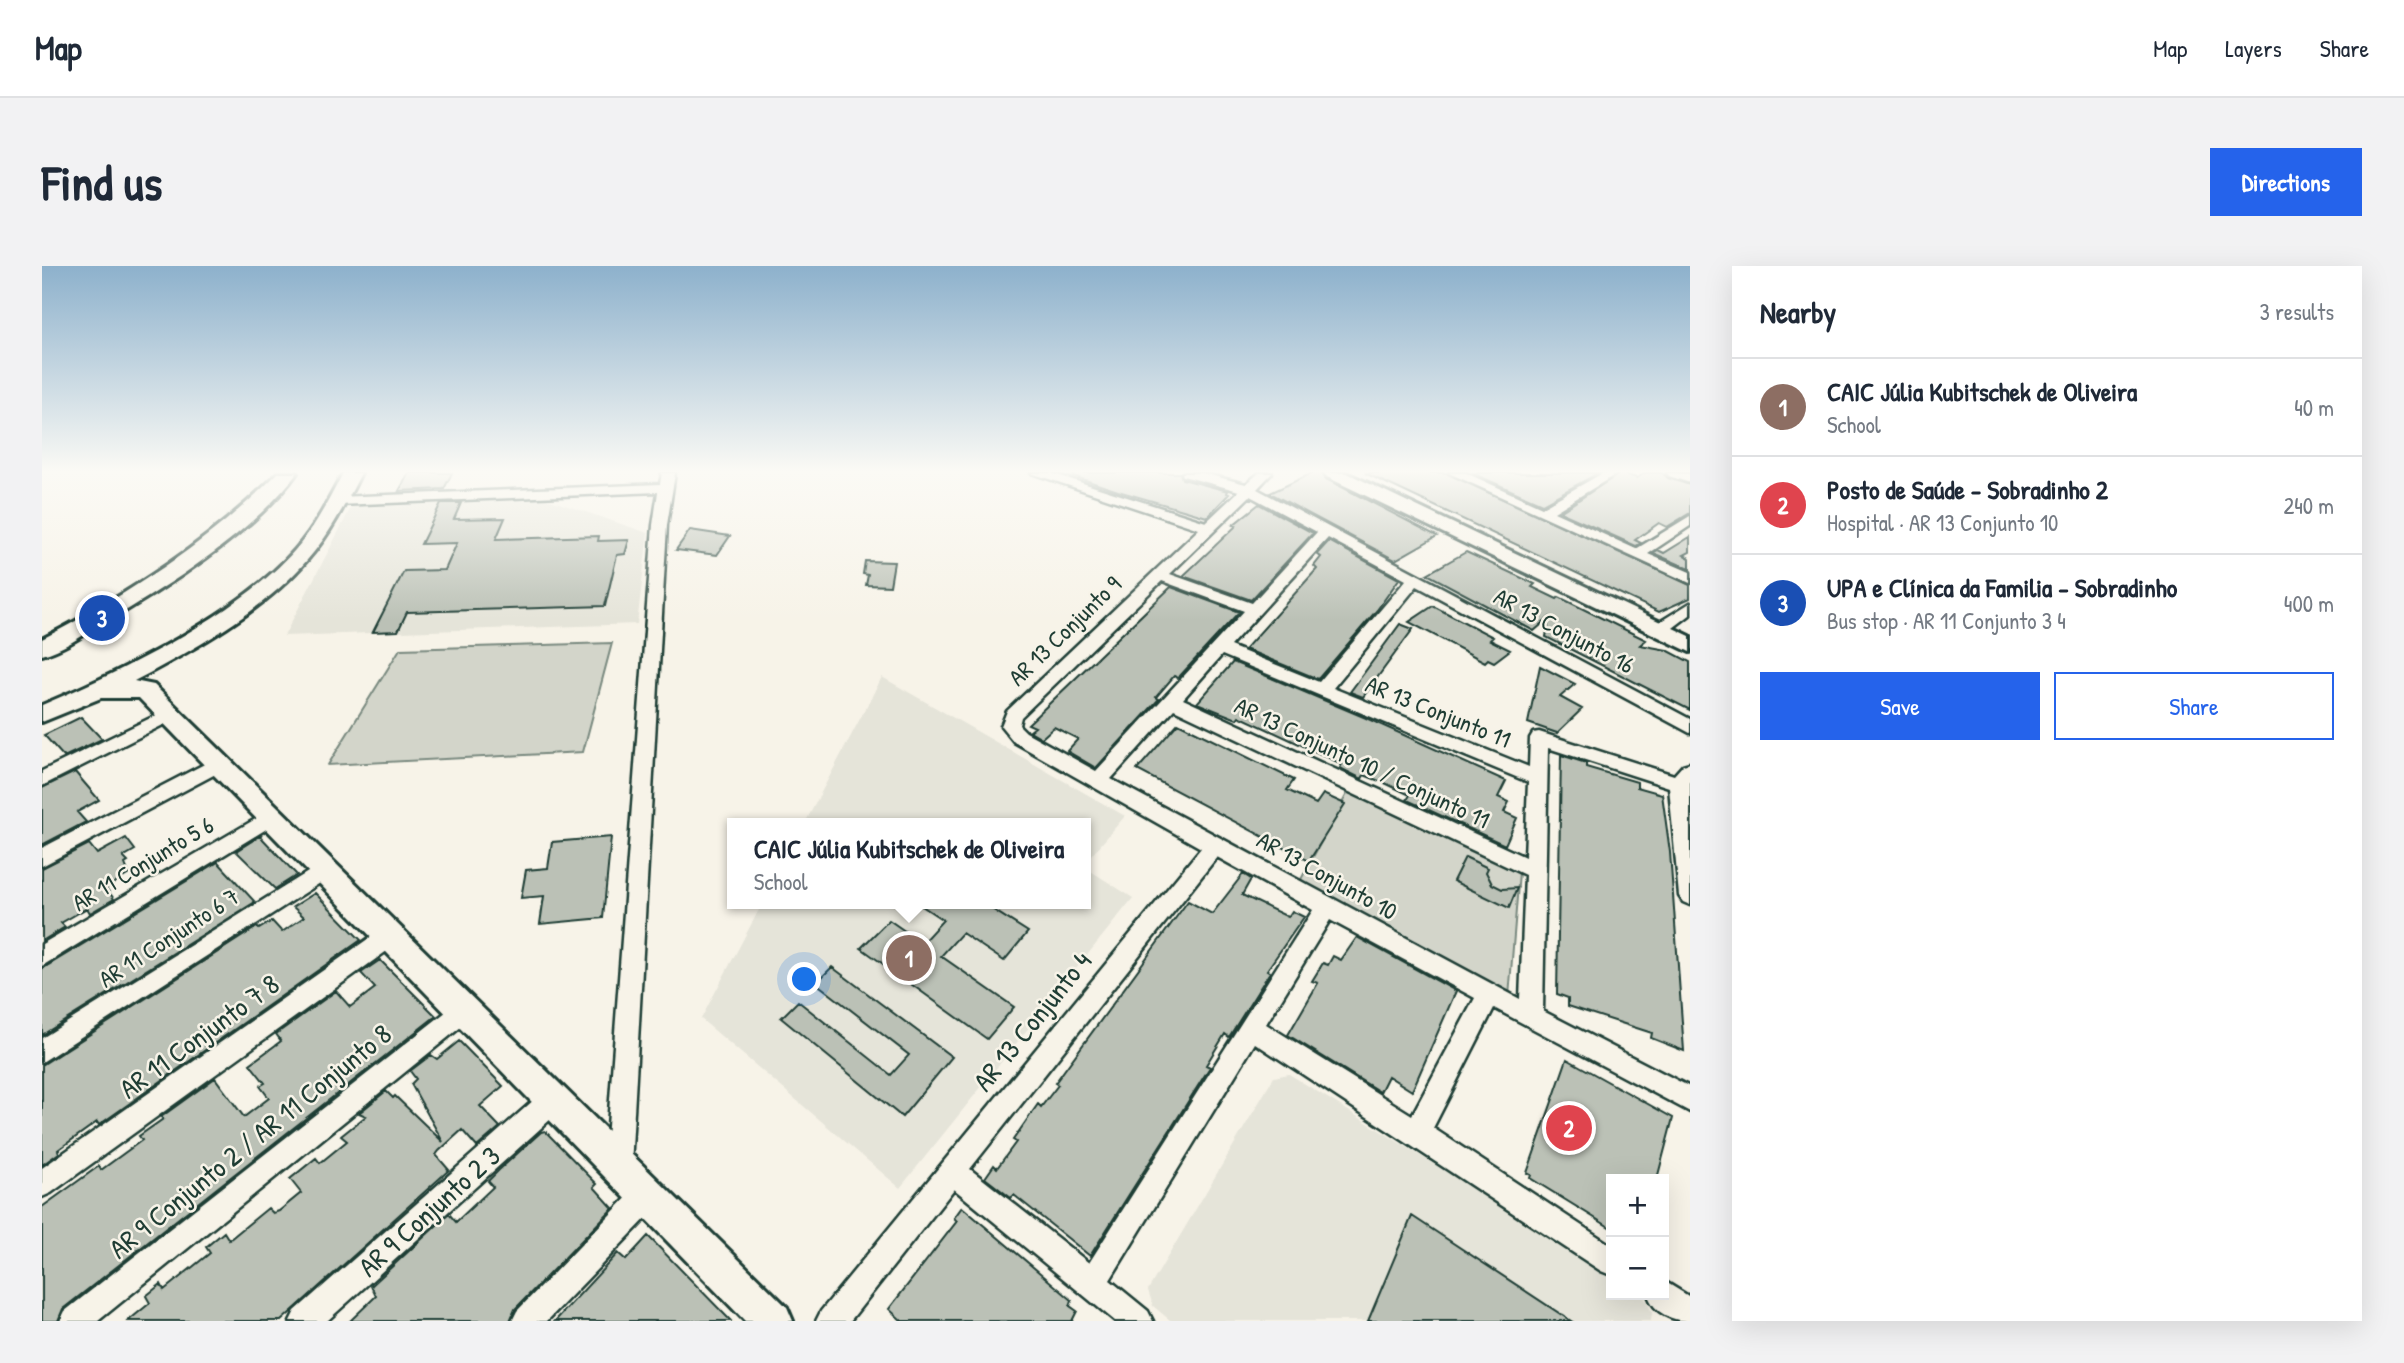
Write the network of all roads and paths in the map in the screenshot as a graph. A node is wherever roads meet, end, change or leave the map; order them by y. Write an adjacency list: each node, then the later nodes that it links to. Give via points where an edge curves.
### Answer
1 (237, 522): 20 (street, via 197,556 102,618)
2 (325, 522): 22 (street, via 294,564 274,581)
3 (660, 522): 53 (street)
4 (1191, 522): 10 (street)
5 (1215, 522): 10 (street, AR 13 Conjunto 9)
6 (1310, 522): 11 (street, AR 13 Conjunto 16)
7 (1435, 522): 18 (street)
8 (1566, 522): 12 (street)
9 (1687, 525): 12 (street)
10 (1209, 528): 13 (street, AR 13 Conjunto 9)
11 (1326, 531): 15 (street, AR 13 Conjunto 16); 17 (street)
12 (1638, 554): 14 (street)
13 (1159, 575): 17 (street); 29 (street, AR 13 Conjunto 9, via 1013,715)
14 (1690, 578)
15 (1415, 579): 24 (street); 30 (street, AR 13 Conjunto 16)
16 (1690, 608): 18 (street)
17 (1255, 609): 21 (street)
18 (1659, 630): 19 (street)
19 (1690, 645)
20 (42, 648)
21 (1220, 648): 24 (street, AR 13 Conjunto 11); 26 (street)
22 (157, 659): 23 (street); 25 (street)
23 (98, 690): 25 (street); 27 (street)
24 (1322, 690): 32 (street, AR 13 Conjunto 11)
25 (146, 691): 28 (street)
26 (1171, 701): 35 (street); 40 (street, AR 13 Conjunto 10 / Conjunto 11)
27 (42, 714)
28 (169, 715): 31 (street); 33 (street)
29 (1010, 726): 35 (street, AR 13 Conjunto 10, via 1020,737)
30 (1690, 726)
31 (218, 764): 36 (street); 38 (street)
32 (1536, 778): 34 (street, via 1539,737); 40 (street)
33 (42, 779)
34 (1686, 780): 41 (street)
35 (1098, 781): 37 (street, AR 13 Conjunto 10)
36 (271, 817): 39 (street); 44 (street, AR 11 Conjunto 5 6)
37 (1215, 845): 42 (street, AR 13 Conjunto 10); 54 (street, AR 13 Conjunto 4)
38 (42, 858)
39 (324, 870): 43 (street); 49 (street, AR 11 Conjunto 6 7)
40 (1533, 870): 47 (street)
41 (1690, 896)
42 (1327, 906): 45 (street, AR 13 Conjunto 10); 48 (street)
43 (390, 936): 46 (street); 55 (street, AR 11 Conjunto 7 8)
44 (42, 956)
45 (1489, 994): 47 (street, AR 13 Conjunto 10); 52 (street)
46 (464, 1011): 50 (street); 62 (street, AR 9 Conjunto 2 / AR 11 Conjunto 8)
47 (1531, 1017): 51 (street, AR 13 Conjunto 10)
48 (1252, 1028): 52 (street); 58 (street)
49 (42, 1051)
50 (553, 1100): 53 (street); 63 (street, AR 9 Conjunto 2 3)
51 (1690, 1100)
52 (1417, 1133): 57 (street)
53 (618, 1166): 56 (street)
54 (952, 1171): 58 (street); 65 (street, AR 13 Conjunto 4)
55 (42, 1184)
56 (648, 1196): 61 (street); 64 (street)
57 (1606, 1258)
58 (1092, 1284): 66 (street)
59 (1669, 1300): 60 (street)
60 (1690, 1314)
61 (759, 1316)
62 (75, 1321)
63 (305, 1321)
64 (527, 1321)
65 (831, 1321)
66 (1138, 1321)

